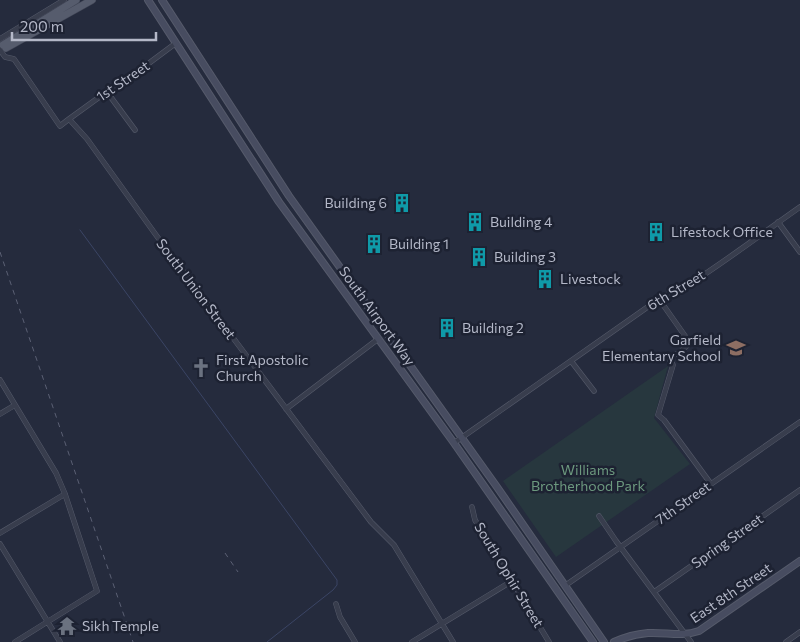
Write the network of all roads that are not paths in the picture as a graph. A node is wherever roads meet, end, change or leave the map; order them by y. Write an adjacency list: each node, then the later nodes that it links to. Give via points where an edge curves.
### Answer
1 (64, 0): 8 (street)
2 (76, 0): 8 (main road)
3 (92, 0): 8 (main road)
4 (148, 0): 7 (main road, South Airport Way)
5 (162, 0): 6 (main road, South Airport Way)
6 (181, 30): 7 (main road); 24 (main road, South Airport Way, via 289,196)
7 (176, 43): 9 (street, 1st Street); 16 (main road, South Airport Way, via 280,202)
8 (2, 46): 10 (street, via 6,57 14,59 60,126)
9 (107, 92): 10 (street, 1st Street); 11 (street)
10 (70, 119): 21 (street, South Union Street)
11 (135, 130)
12 (800, 207): 13 (street, 6th Street)
13 (778, 222): 14 (street); 15 (street, 6th Street, via 687,286)
14 (800, 252)
15 (659, 299): 17 (street, 6th Street); 26 (street, via 690,344 671,356 673,365 658,415)
16 (378, 339): 21 (street); 25 (main road, South Airport Way)
17 (571, 361): 19 (street); 24 (street, 6th Street)
18 (0, 380): 20 (street)
19 (594, 391)
20 (15, 405): 22 (street); 28 (street)
21 (286, 409): 40 (street, South Union Street, via 371,522 394,545)
22 (0, 414)
23 (800, 422): 26 (street, 7th Street)
24 (462, 438): 25 (street, 6th Street); 36 (main road, South Airport Way)
25 (454, 443): 49 (main road, South Airport Way)
26 (711, 484): 33 (street, 7th Street)
27 (800, 490): 37 (street, Spring Street)
28 (65, 494): 31 (street); 39 (street, via 97,593)
29 (472, 507): 35 (street, South Ophir Street, via 475,520)
30 (599, 516): 33 (street)
31 (0, 533)
32 (0, 544): 39 (street)
33 (620, 547): 36 (street, 7th Street); 37 (street)
34 (800, 561): 42 (main road, East 8th Street, via 703,628)
35 (512, 582): 40 (street); 48 (street, South Ophir Street)
36 (566, 585): 50 (main road, South Airport Way)
37 (654, 592): 42 (street)
38 (336, 604): 45 (street)
39 (48, 622): 43 (street); 44 (street)
40 (442, 624): 46 (street); 47 (street, South Union Street)
41 (800, 632): 53 (street)
42 (686, 635): 51 (main road, East 8th Street, via 642,634); 52 (street)
43 (15, 642)
44 (60, 642)
45 (355, 642)
46 (412, 642)
47 (453, 642)
48 (549, 642)
49 (594, 642)
50 (604, 642)
51 (614, 642)
52 (691, 642)
53 (786, 642)

